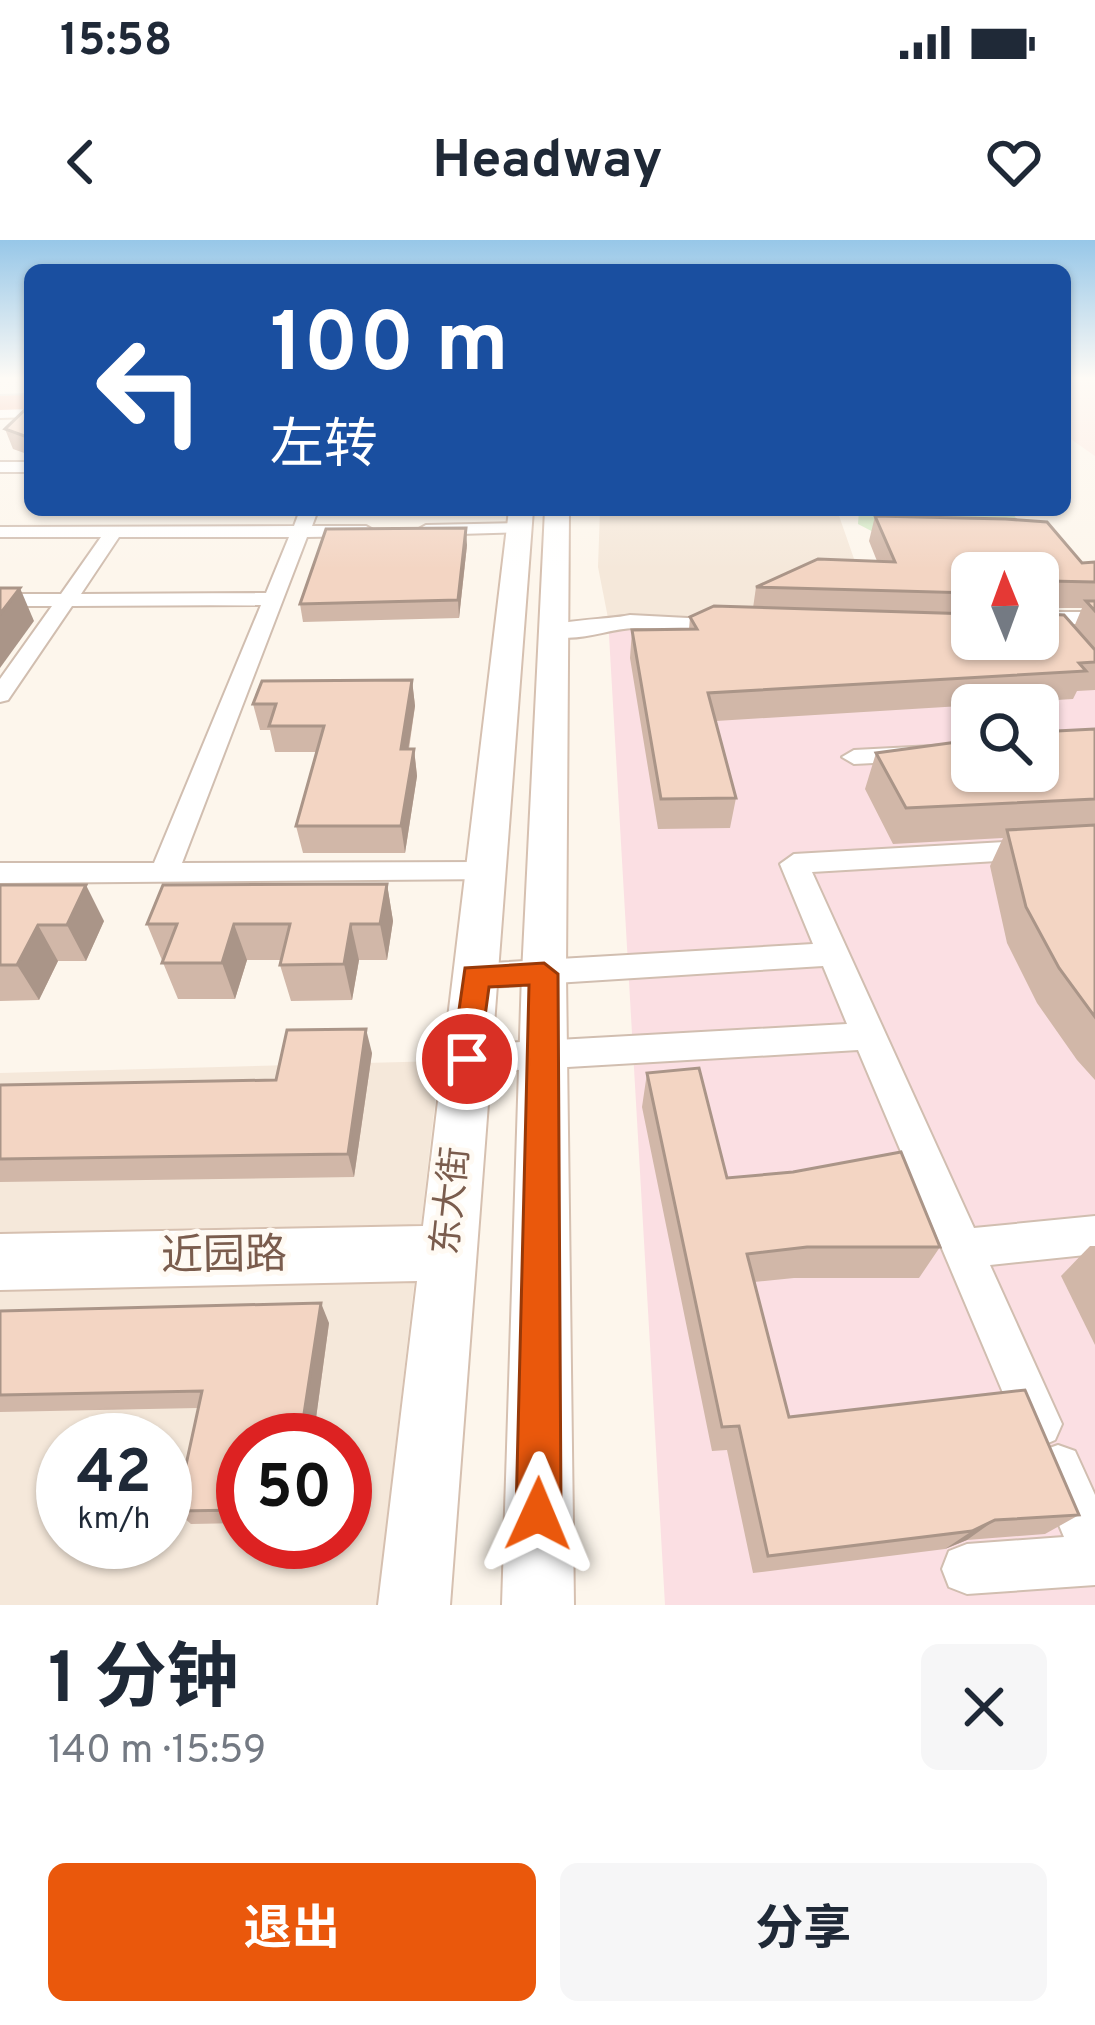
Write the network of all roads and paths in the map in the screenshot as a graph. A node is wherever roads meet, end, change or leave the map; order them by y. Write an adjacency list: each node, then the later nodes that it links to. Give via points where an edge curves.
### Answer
1 (532, 516): 3 (street); 13 (main road); 21 (main road, 东大街)
2 (305, 521): 4 (street); 6 (street); 7 (street)
3 (410, 530)
4 (388, 531)
5 (0, 532): 6 (street)
6 (113, 533): 9 (street)
7 (274, 599): 9 (street); 20 (street)
8 (0, 600): 9 (street)
9 (65, 600): 16 (street)
10 (1059, 618): 11 (street)
11 (1095, 618)
12 (740, 621): 13 (street, via 630,621 595,629)
13 (552, 622): 24 (main road)
14 (1059, 632): 15 (street)
15 (1071, 645)
16 (0, 695)
17 (951, 752): 18 (street)
18 (854, 757)
19 (1095, 846): 23 (street, via 794,864)
20 (165, 871): 21 (street); 22 (street)
21 (485, 872): 25 (main road, 东大街)
22 (0, 874)
23 (831, 954): 24 (street); 26 (street)
24 (544, 974): 25 (street); 27 (main road)
25 (475, 976): 28 (main road, 东大街)
26 (866, 1036): 27 (street); 30 (street)
27 (542, 1056): 28 (street); 37 (main road)
28 (467, 1059): 31 (main road, 东大街)
29 (1095, 1235): 30 (street)
30 (961, 1249): 33 (street)
31 (448, 1253): 32 (main road, 近园路); 36 (main road, 东大街)
32 (0, 1262)
33 (1095, 1550)
34 (1095, 1561): 35 (street)
35 (967, 1569)
36 (414, 1605)
37 (538, 1605)

